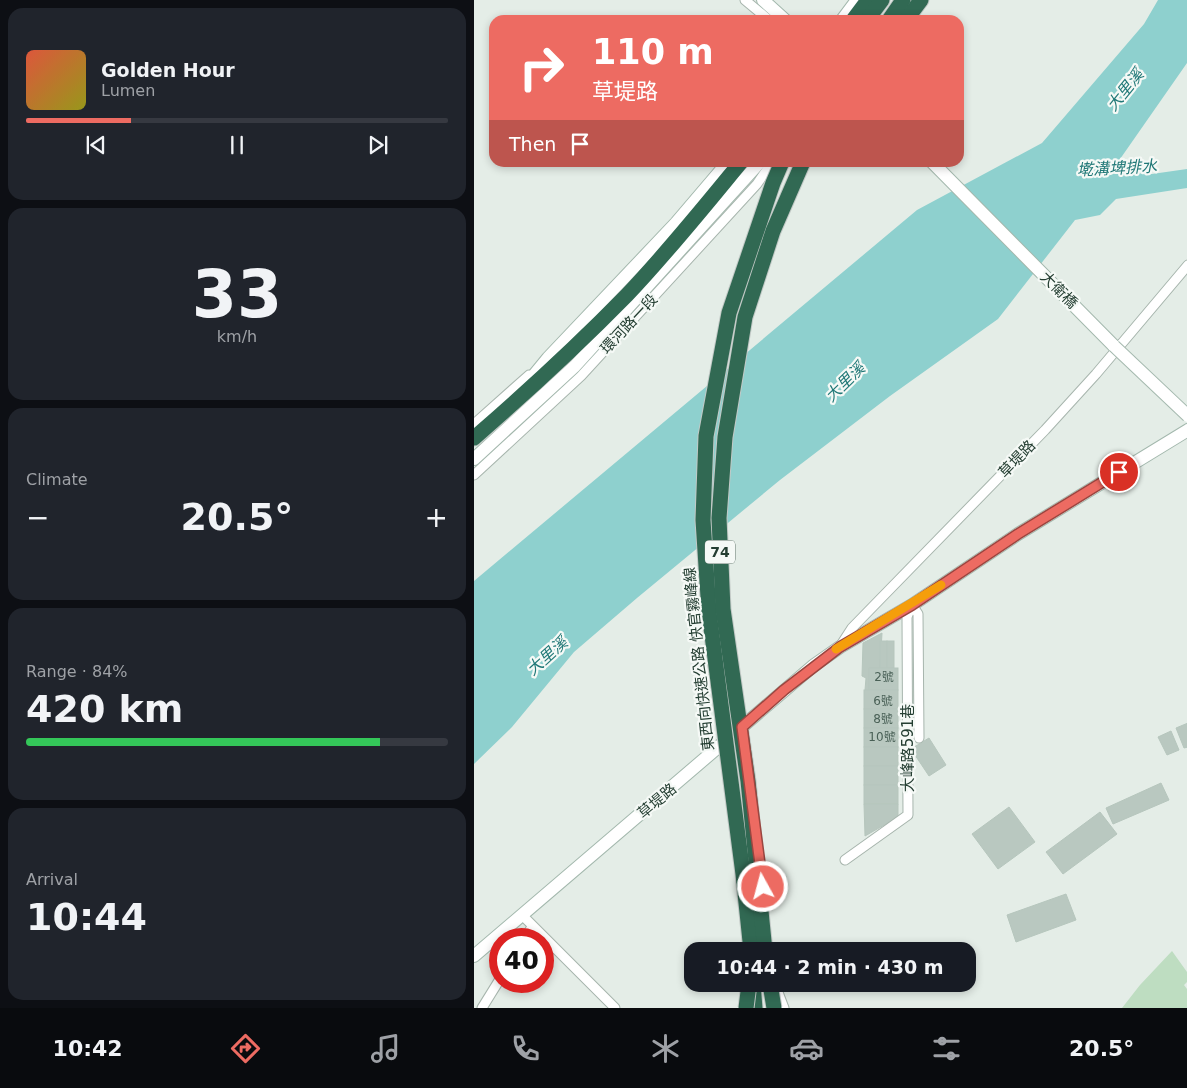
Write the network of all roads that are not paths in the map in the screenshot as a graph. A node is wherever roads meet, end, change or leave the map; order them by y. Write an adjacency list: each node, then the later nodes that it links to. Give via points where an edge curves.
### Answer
1 (745, 0): 10 (street)
2 (764, 0): 11 (street)
3 (857, 0): 12 (street)
4 (868, 0): 13 (highway)
5 (882, 0): 14 (highway)
6 (896, 0): 15 (street)
7 (903, 0): 16 (highway)
8 (912, 0): 17 (street)
9 (921, 0): 18 (highway)
10 (763, 15)
11 (780, 15)
12 (846, 15)
13 (857, 15)
14 (871, 15)
15 (886, 15)
16 (892, 15)
17 (902, 15)
18 (910, 15)
19 (724, 167): 27 (street, via 676,223)
20 (737, 167): 31 (highway, via 627,294 528,391)
21 (755, 167): 32 (street, 環河路一段, via 575,366)
22 (769, 167): 33 (street, 環河路一段, via 757,184 601,354)
23 (780, 167): 42 (highway, 東西向快速公路 快官霧峰線 / 74, bridge, via 728,313 706,436 703,520 709,612 743,874)
24 (801, 167): 44 (highway, 東西向快速公路 快官霧峰線 / 74, bridge, via 772,231 745,318 725,438 719,518 723,609 748,781)
25 (937, 167): 28 (street, 大衛橋, bridge)
26 (1187, 265): 35 (street, 草堤路, via 1096,374 852,628)
27 (548, 358): 29 (street); 31 (street)
28 (1187, 416)
29 (474, 424)
30 (1187, 430): 34 (street, 草堤路, via 1018,534)
31 (474, 437)
32 (474, 459)
33 (474, 475)
34 (912, 605): 35 (street, 草堤路); 37 (street, via 918,614); 39 (street, 大峰路591巷, via 907,617 908,815)
35 (840, 647): 36 (street, 草堤路)
36 (742, 727): 38 (street, 草堤路); 45 (street)
37 (918, 738)
38 (724, 744): 40 (street, 草堤路); 43 (street)
39 (845, 860)
40 (522, 915): 41 (street); 46 (street, 草堤路)
41 (532, 926): 55 (street)
42 (748, 942)
43 (748, 942)
44 (764, 942)
45 (768, 942)
46 (474, 956)
47 (747, 992): 53 (highway, bridge)
48 (751, 992): 53 (highway)
49 (770, 992): 56 (highway)
50 (772, 992): 57 (highway, bridge)
51 (775, 992): 58 (street)
52 (491, 993): 54 (street)
53 (747, 1006)
54 (482, 1008)
55 (616, 1008)
56 (769, 1008)
57 (774, 1008)
58 (784, 1008)

